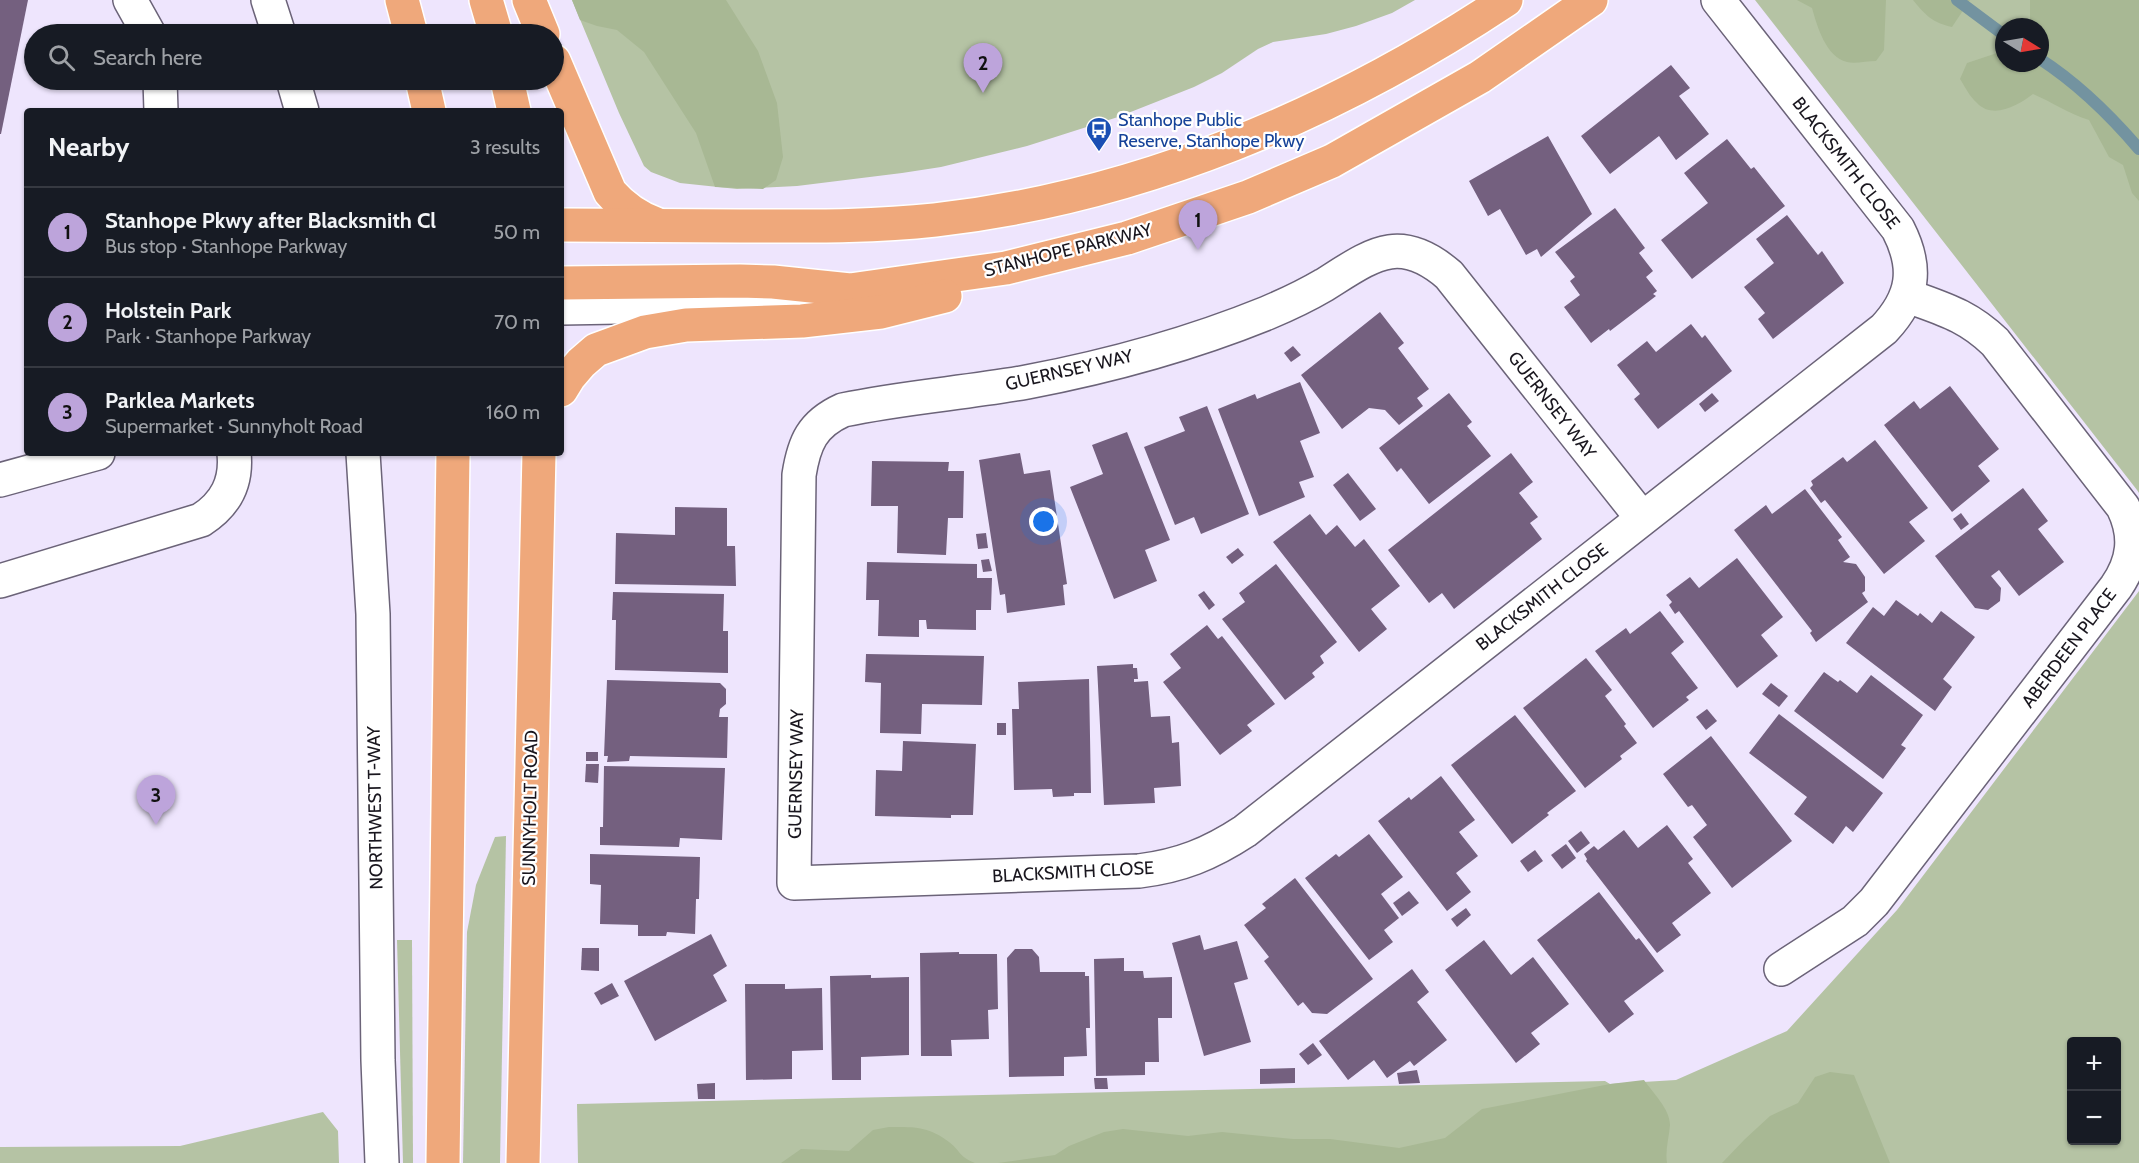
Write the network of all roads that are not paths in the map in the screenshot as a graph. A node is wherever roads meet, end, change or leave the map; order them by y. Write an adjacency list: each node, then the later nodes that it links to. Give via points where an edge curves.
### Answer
1 (130, 0): 9 (street)
2 (268, 0): 10 (street)
3 (402, 0): 11 (main road)
4 (486, 0): 12 (main road)
5 (529, 0): 13 (main road)
6 (1506, 0): 24 (main road, via 1402,65 1321,107 1249,139 1097,189 932,220 804,226)
7 (1591, 0): 25 (main road, STANHOPE PARKWAY, via 1480,77 1332,161 1248,197 1127,238)
8 (1718, 0): 28 (street, BLACKSMITH CLOSE, via 1899,229 1911,266)
9 (143, 24)
10 (276, 24)
11 (408, 24)
12 (493, 24)
13 (539, 24)
14 (564, 86): 24 (main road, via 610,192 634,215)
15 (160, 90): 19 (street)
16 (296, 90): 20 (street)
17 (424, 90): 21 (main road)
18 (509, 90): 22 (main road)
19 (161, 108)
20 (301, 108)
21 (428, 108)
22 (513, 108)
23 (564, 225): 24 (main road)
24 (659, 225)
25 (1006, 268): 27 (main road, STANHOPE PARKWAY); 30 (main road, via 962,291 881,312 802,321 686,325 645,332 596,350)
26 (564, 283): 27 (main road, STANHOPE PARKWAY, via 740,281)
27 (850, 290): 29 (street, via 787,304)
28 (1908, 296): 39 (street, BLACKSMITH CLOSE, via 1884,329); 42 (street, ABERDEEN PLACE, via 1964,317 1995,342 2123,507 2133,533 2131,555 2116,586 1874,903 1855,921)
29 (564, 308)
30 (564, 386)
31 (88, 456): 37 (street)
32 (234, 456): 40 (street, via 232,485 224,500 201,520)
33 (363, 456): 43 (street, NORTHWEST T-WAY, via 373,614)
34 (453, 456): 44 (main road)
35 (539, 456): 38 (main road, SUNNYHOLT ROAD)
36 (546, 456): 38 (main road)
37 (0, 480)
38 (537, 508): 45 (main road, SUNNYHOLT ROAD)
39 (1642, 518): 41 (street, BLACKSMITH CLOSE, via 1245,831 1196,858 1139,872); 41 (street, GUERNSEY WAY, via 1449,275 1424,257 1409,252 1394,251 1364,259 1321,286 1267,312 1114,362 1028,382 843,410 827,417 815,429 806,445 799,475)
40 (0, 581)
41 (794, 883)
42 (1781, 969)
43 (382, 1163)
44 (442, 1163)
45 (523, 1163)

